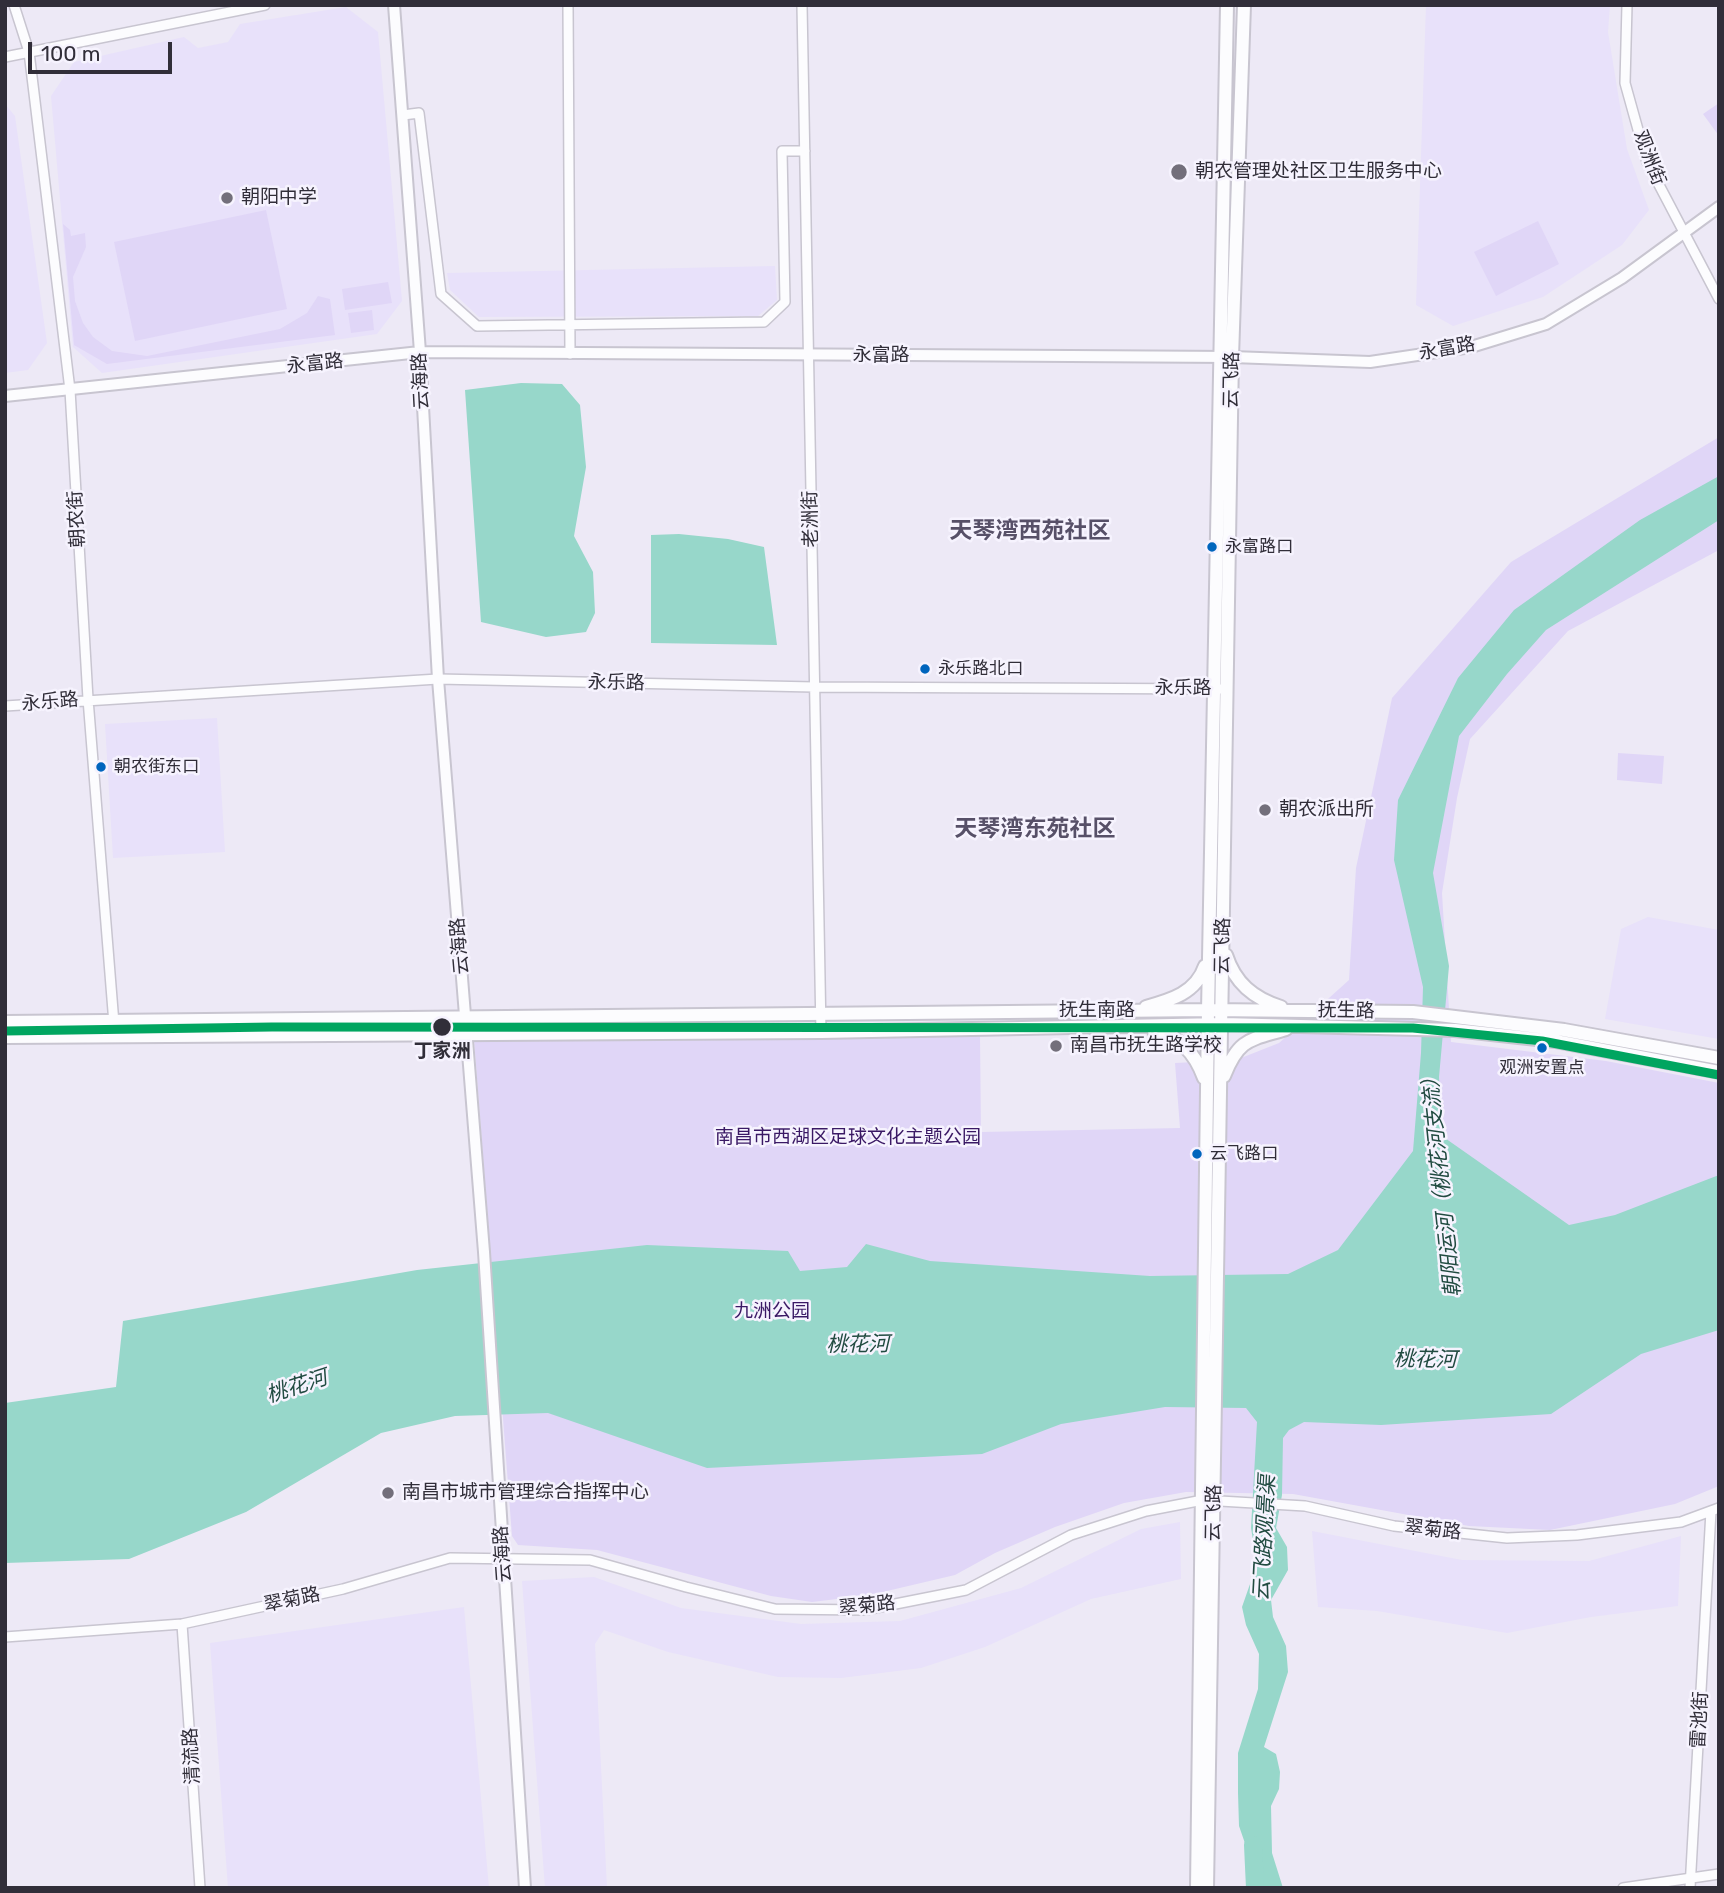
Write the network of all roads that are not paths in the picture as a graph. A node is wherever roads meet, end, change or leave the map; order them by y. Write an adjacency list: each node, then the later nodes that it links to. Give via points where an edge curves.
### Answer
1 (14, 5): 9 (street, 朝农街)
2 (265, 5): 9 (street)
3 (394, 5): 11 (street, 云海路)
4 (568, 5): 16 (street)
5 (802, 5): 12 (street, 老洲街)
6 (1227, 5): 20 (main road, 云飞路)
7 (1244, 5): 20 (main road, 云飞路)
8 (1627, 5): 14 (street, 观洲街, via 1625,83 1647,162)
9 (29, 52): 10 (street); 21 (street, 朝农街)
10 (5, 57)
11 (402, 115): 16 (street, via 419,113 441,294 477,326); 17 (street, 云海路)
12 (805, 151): 16 (street, via 782,151 785,302 764,322); 19 (street, 老洲街)
13 (1719, 207): 14 (street, 永富路)
14 (1683, 233): 15 (street, 观洲街); 20 (street, 永富路, via 1622,278 1546,324 1471,347 1370,362)
15 (1719, 299)
16 (570, 325): 18 (street)
17 (420, 352): 18 (street, 永富路); 21 (street, 永富路); 23 (street, 云海路)
18 (570, 354): 19 (street, 永富路)
19 (809, 356): 20 (street, 永富路); 24 (street, 老洲街)
20 (1226, 357): 25 (main road, 云飞路); 26 (main road, 云飞路)
21 (70, 390): 22 (street, 永富路); 27 (street, 朝农街)
22 (5, 396)
23 (439, 679): 24 (street, 永乐路); 27 (street, 永乐路); 36 (street, 云海路)
24 (814, 687): 25 (street, 永乐路); 35 (street, 老洲街)
25 (1214, 689): 26 (street, 永乐路); 30 (main road, 云飞路)
26 (1228, 689): 29 (main road, 云飞路)
27 (88, 699): 28 (street, 永乐路); 37 (street, 朝农街)
28 (5, 706)
29 (1223, 947): 32 (main road, 云飞路); 34 (main road, via 1240,983 1254,995)
30 (1209, 956): 31 (main road, 云飞路); 33 (main road, via 1191,989)
31 (1208, 1010): 32 (main road, 抚生南路); 33 (main road, 抚生南路); 41 (main road, 云飞路)
32 (1222, 1010): 34 (main road, 抚生路); 40 (main road, 云飞路)
33 (1131, 1011): 35 (main road, 抚生南路)
34 (1295, 1011): 39 (main road, 抚生路, via 1413,1012)
35 (820, 1013): 36 (main road, 抚生南路); 44 (street, 老洲街)
36 (466, 1019): 37 (main road, 抚生南路); 45 (street, 云海路)
37 (115, 1021): 38 (main road, 抚生南路); 47 (street, 朝农街)
38 (5, 1022)
39 (1456, 1023): 43 (main road, 抚生路, via 1408,1030); 48 (main road, 抚生路, via 1564,1030); 49 (main road, 抚生路)
40 (1223, 1024): 41 (main road, 抚生南路); 43 (main road, 抚生路); 50 (main road, 云飞路)
41 (1208, 1025): 42 (main road, 抚生南路); 51 (main road, 云飞路)
42 (1130, 1026): 44 (main road, 抚生南路); 51 (main road, via 1168,1034 1181,1042 1197,1062)
43 (1296, 1026): 50 (main road, via 1238,1047)
44 (821, 1032): 45 (main road, 抚生南路)
45 (468, 1034): 47 (main road, 抚生南路); 55 (street, 云海路)
46 (5, 1037): 47 (main road, 抚生南路)
47 (115, 1037)
48 (1719, 1058)
49 (1719, 1072)
50 (1221, 1083): 52 (main road, 云飞路)
51 (1207, 1088): 52 (main road, 云飞路, via 1204,1259)
52 (1210, 1419): 53 (main road, 云飞路)
53 (1209, 1500): 54 (street, 翠菊路, via 1305,1506 1394,1526 1507,1538 1681,1522); 55 (street, 翠菊路, via 1146,1511 1072,1535 966,1590 865,1610 775,1609 590,1560); 62 (main road, 云飞路); 63 (main road, 云飞路)
54 (1715, 1510): 59 (street, 雷池街)
55 (503, 1558): 56 (street, 翠菊路, via 450,1558 343,1589); 61 (street, 云海路)
56 (182, 1624): 57 (street, 翠菊路); 60 (street, 清流路)
57 (5, 1637)
58 (1719, 1874): 59 (street)
59 (1690, 1883): 64 (street)
60 (200, 1888)
61 (525, 1888)
62 (1197, 1888)
63 (1207, 1888)
64 (1623, 1888)

